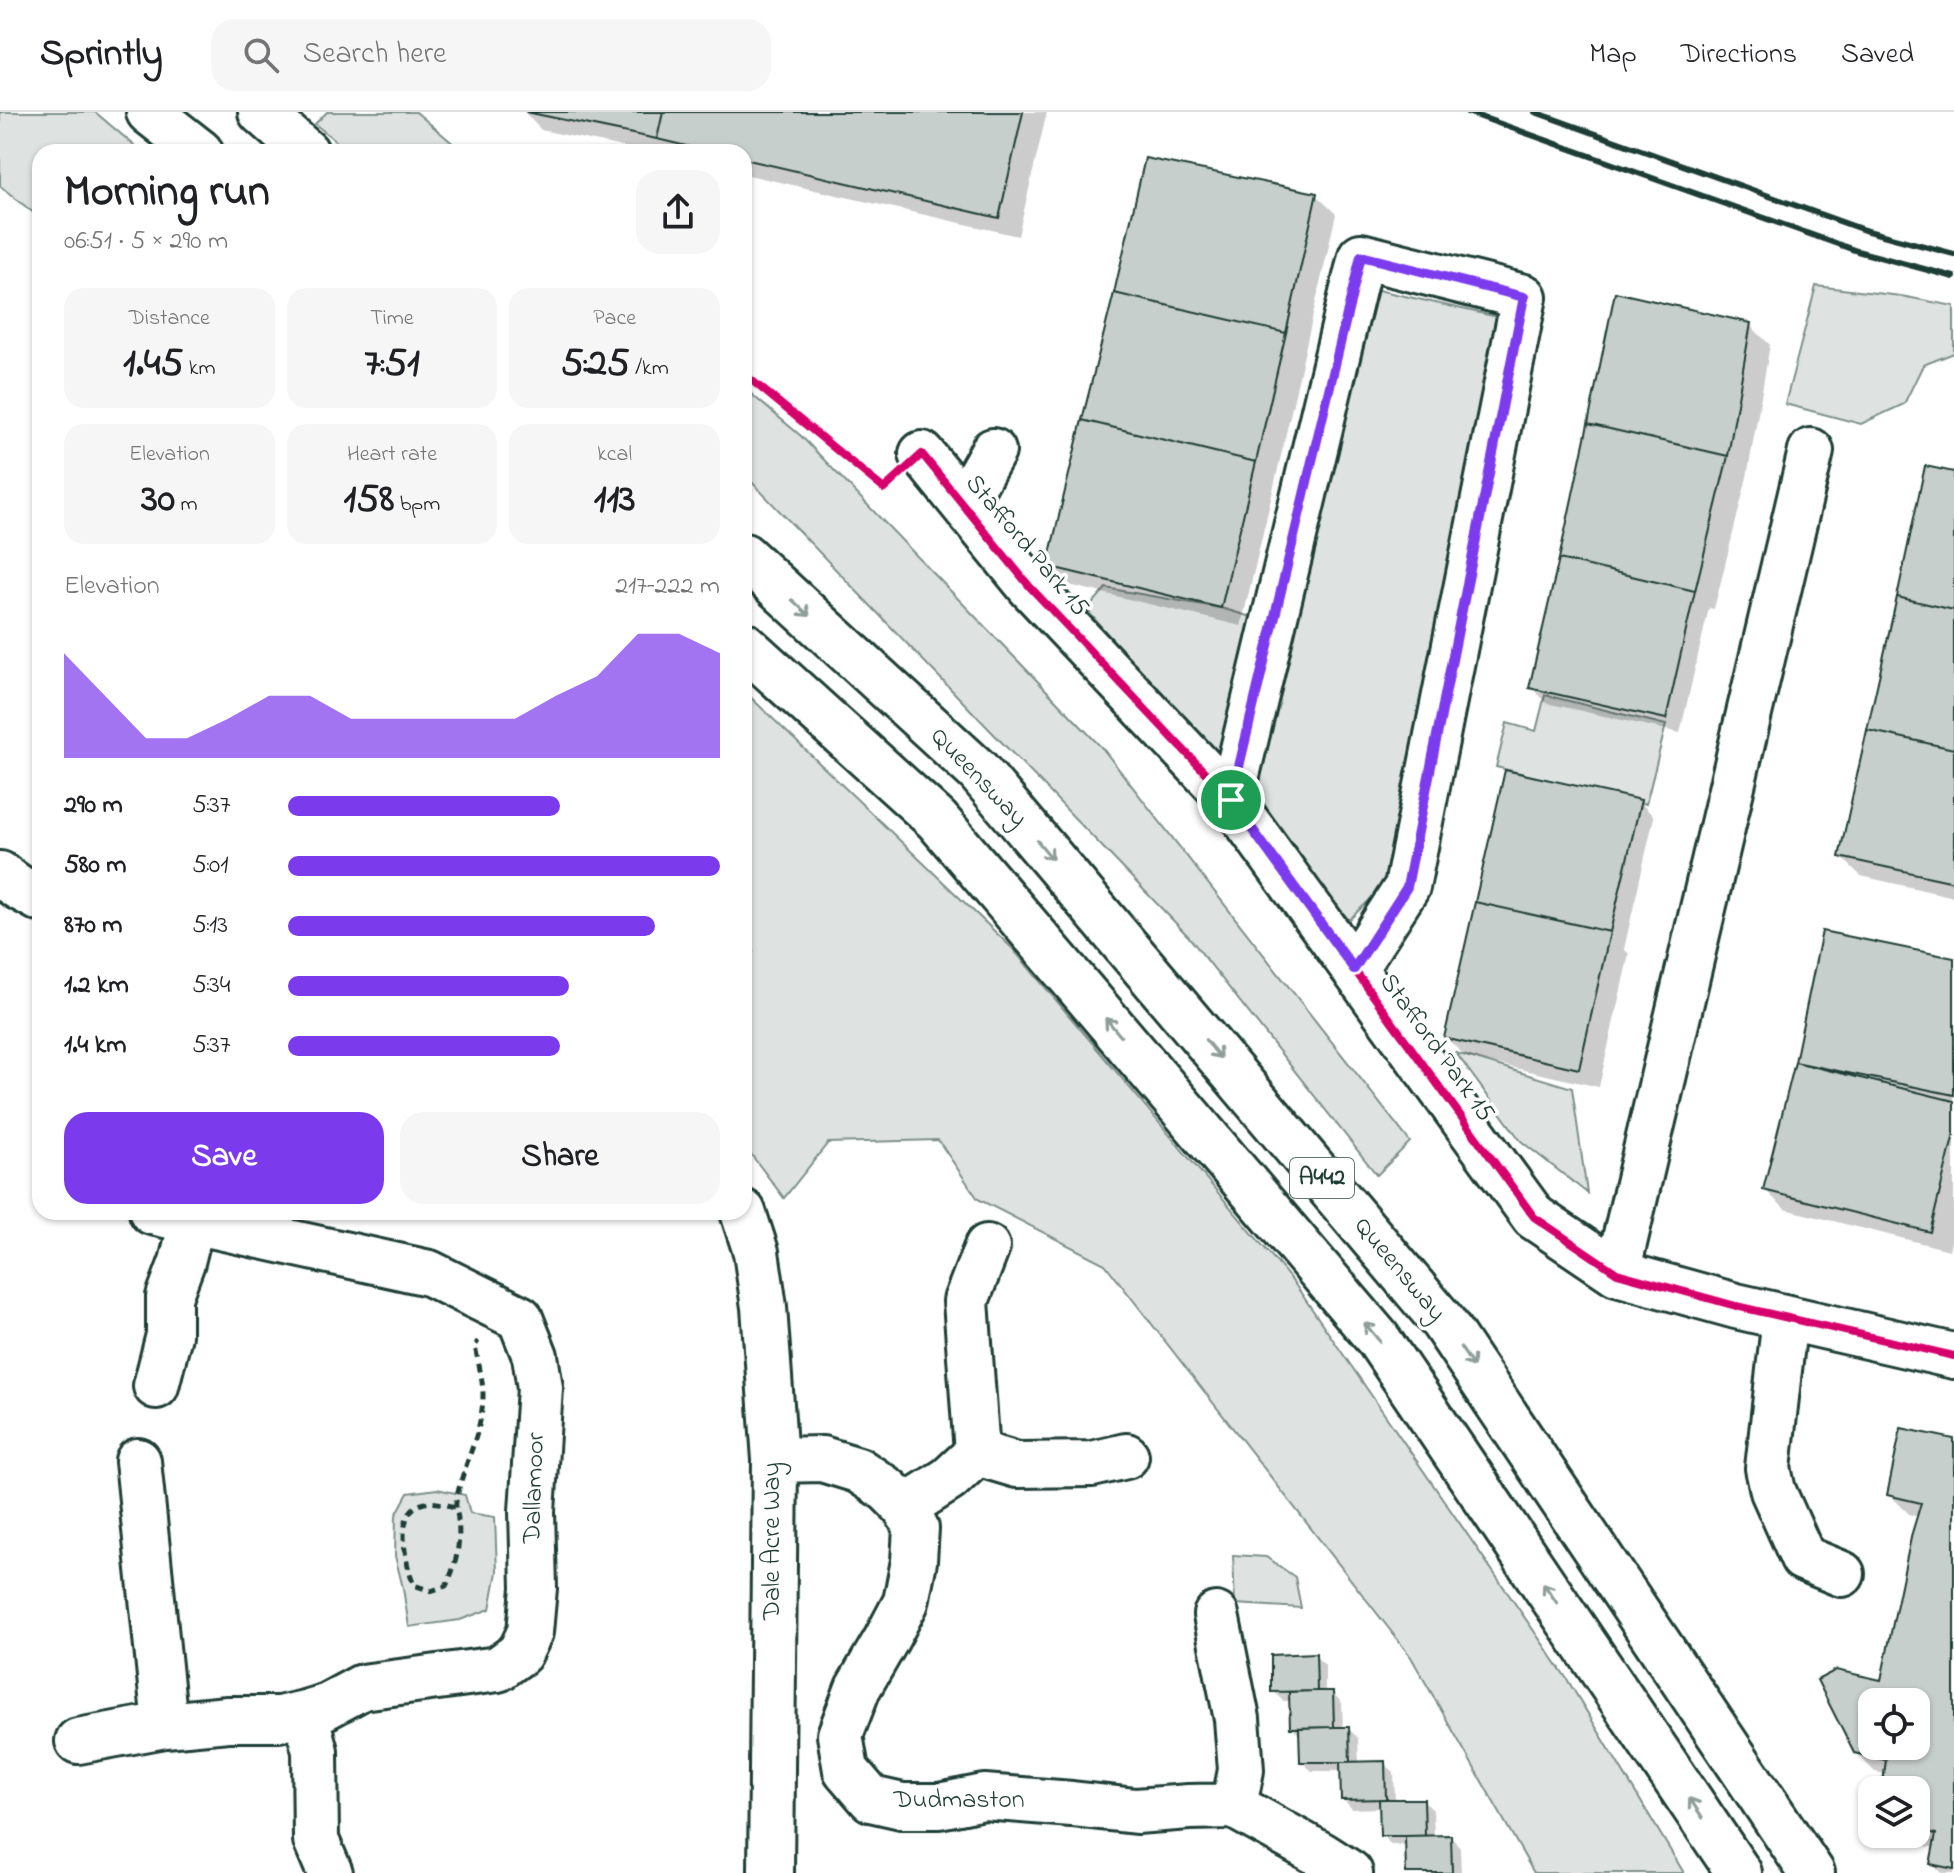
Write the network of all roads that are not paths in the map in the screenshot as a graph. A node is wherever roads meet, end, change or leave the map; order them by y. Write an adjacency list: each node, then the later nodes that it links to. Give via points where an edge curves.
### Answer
1 (149, 112): 3 (main road)
2 (261, 112): 4 (main road)
3 (190, 144)
4 (297, 144)
5 (993, 451): 8 (main road)
6 (1811, 451): 19 (main road)
7 (922, 454): 8 (main road, Stafford Park 15)
8 (963, 504): 11 (main road, Stafford Park 15, via 1030,587)
9 (752, 563): 38 (main road, Queensway / A442, one-way to 38, via 978,771 1443,1322)
10 (752, 652): 37 (main road, A442, one-way to 10, via 1378,1339 937,820)
11 (1231, 800): 14 (main road, Stafford Park 15); 14 (main road, via 1361,256 1524,297 1407,887)
12 (0, 874): 13 (main road)
13 (32, 895)
14 (1354, 969): 19 (main road, Stafford Park 15, via 1534,1217)
15 (173, 1220): 22 (main road, via 182,1262 169,1297 169,1335)
16 (186, 1220): 30 (main road, Dallamoor, via 429,1273 520,1318 535,1356 540,1388 532,1511 534,1588 530,1632 520,1653 498,1669 362,1687)
17 (746, 1220): 25 (main road, Dale Acre Way, via 764,1307)
18 (987, 1247): 23 (main road, via 966,1301)
19 (1617, 1273): 20 (main road, Stafford Park 15)
20 (1785, 1317): 21 (main road, Stafford Park 15); 28 (main road, via 1768,1468 1773,1491 1803,1558)
21 (1954, 1356)
22 (156, 1386)
23 (977, 1453): 24 (main road, via 1017,1465 1092,1464); 27 (main road)
24 (1126, 1456)
25 (775, 1460): 27 (main road, via 822,1459 858,1470); 35 (main road, Dale Acre Way)
26 (138, 1461): 31 (main road)
27 (905, 1507): 33 (main road, Dudmaston, via 916,1528 906,1602 858,1688 840,1735 846,1770 871,1799 939,1806 984,1797 1136,1811)
28 (1842, 1574)
29 (1216, 1615): 33 (main road, via 1238,1732 1241,1770)
30 (305, 1713): 31 (main road, Dallamoor); 34 (main road, via 315,1751 316,1840)
31 (165, 1725): 32 (main road, Dallamoor)
32 (78, 1741)
33 (1234, 1806): 36 (main road)
34 (330, 1873)
35 (771, 1873)
36 (1350, 1873)
37 (1739, 1873)
38 (1812, 1873)

